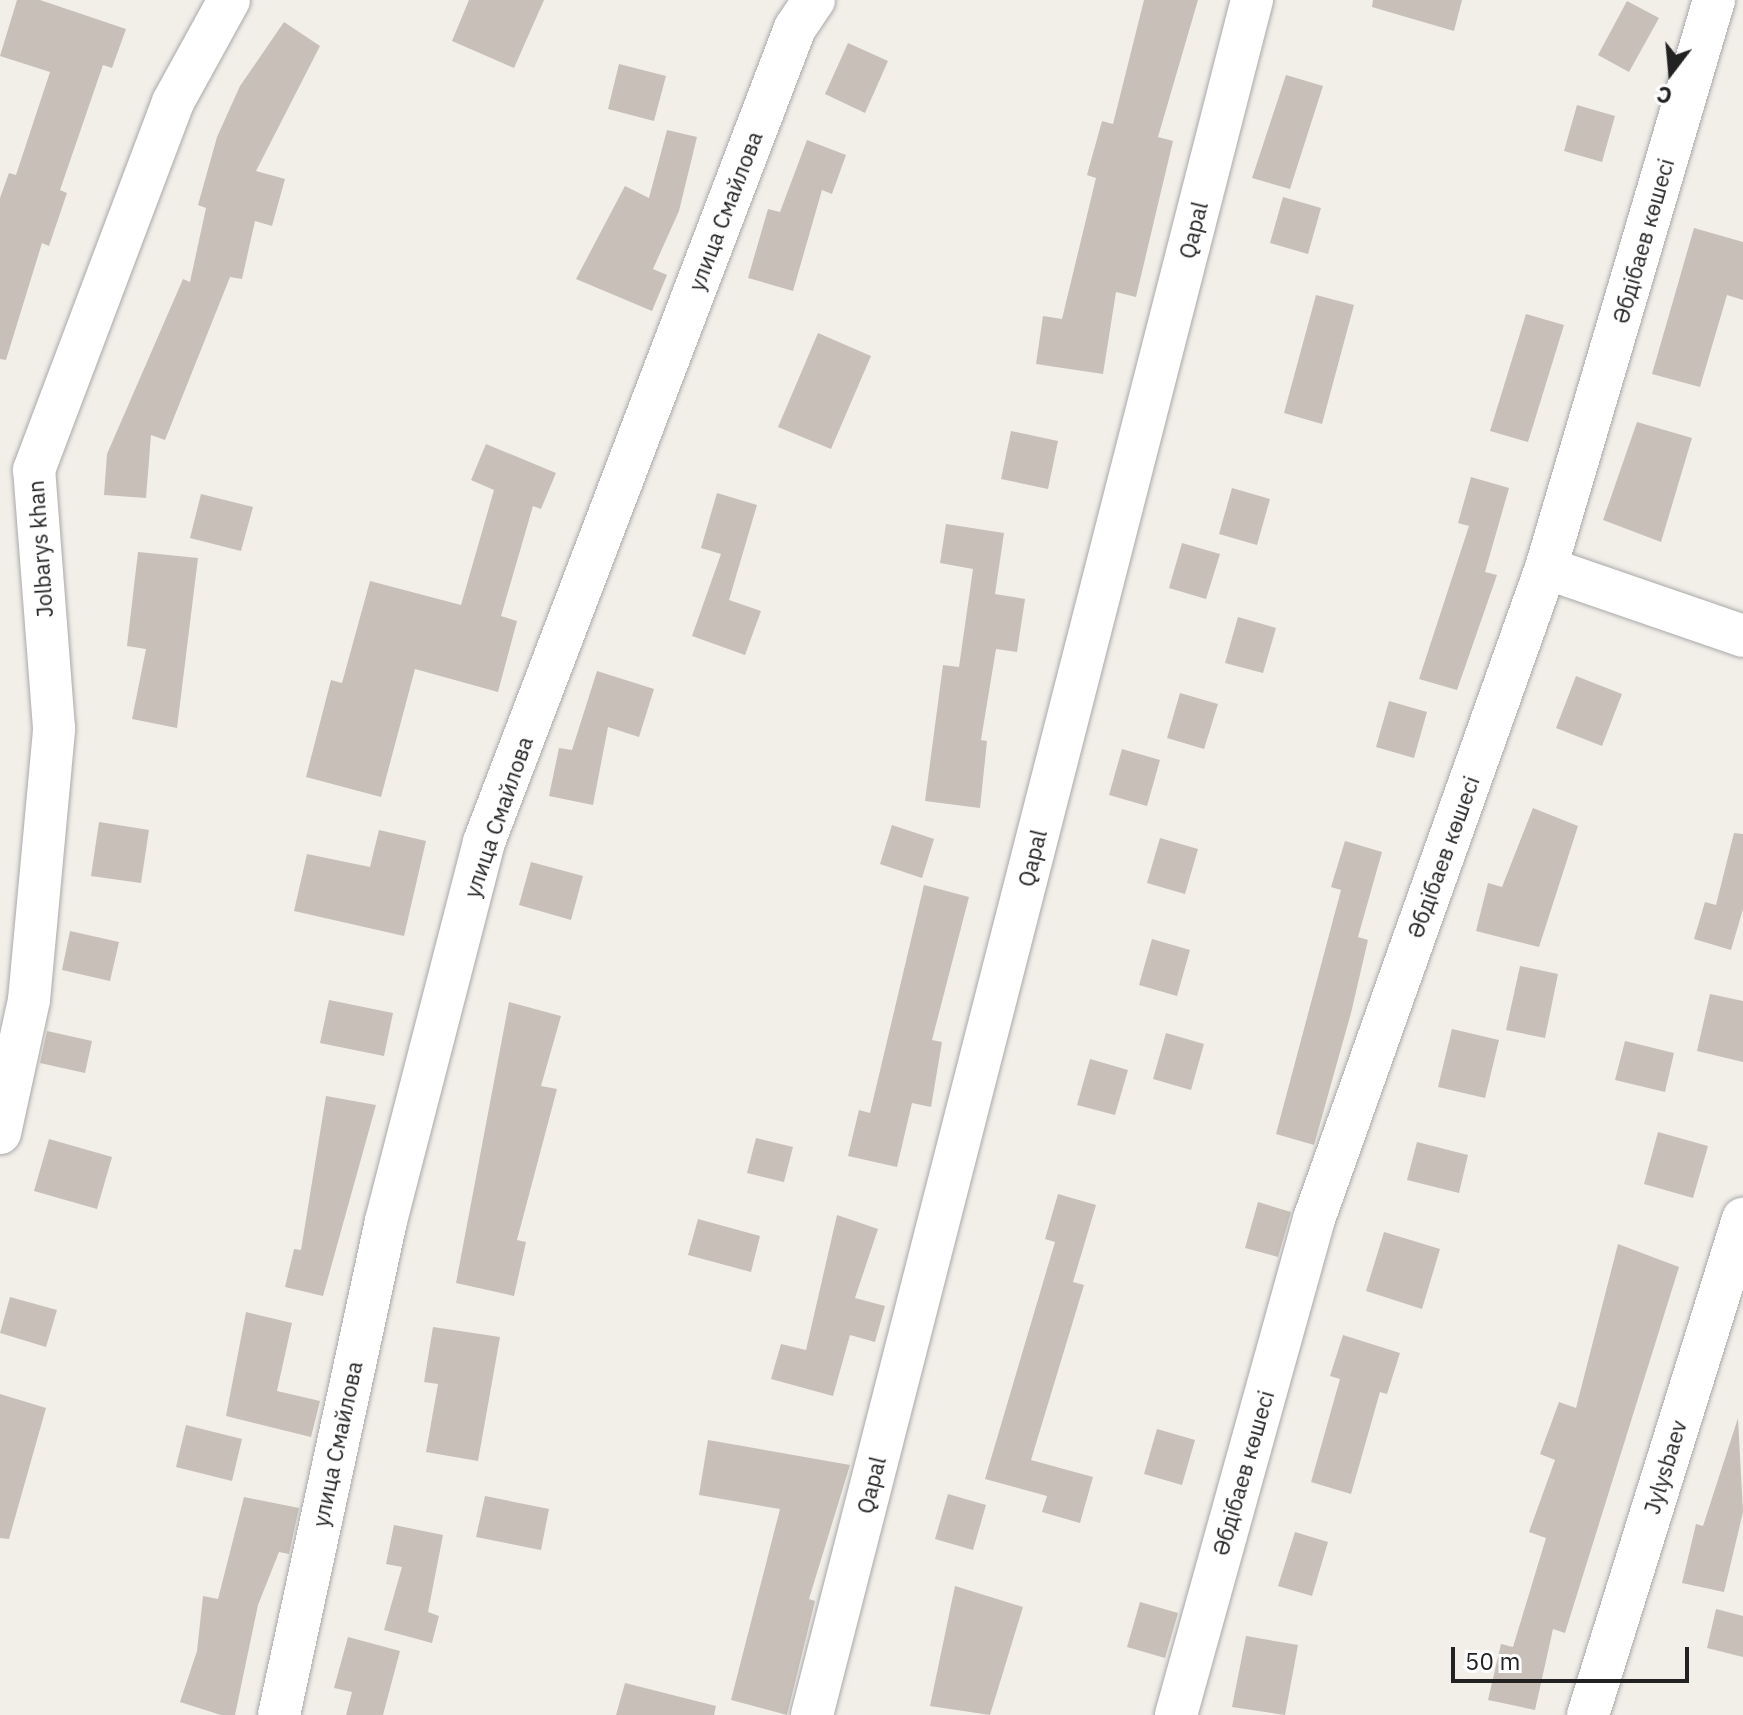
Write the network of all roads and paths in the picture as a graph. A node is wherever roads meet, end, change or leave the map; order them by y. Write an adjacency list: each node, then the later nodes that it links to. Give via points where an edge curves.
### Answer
1 (229, 0): 7 (street, Jolbarys khan, via 173,102 34,470 54,728 29,1000)
2 (814, 0): 9 (street, улица Смайлова, via 790,42 484,842 386,1221)
3 (1252, 0): 10 (street, Qapal)
4 (1714, 0): 5 (street, Әбдібаев көшесі)
5 (1546, 568): 6 (street); 11 (street, Әбдібаев көшесі, via 1314,1219)
6 (1743, 636)
7 (0, 1133)
8 (1743, 1219): 12 (street, Jylysbaev)
9 (279, 1715)
10 (812, 1715)
11 (1176, 1715)
12 (1588, 1715)

